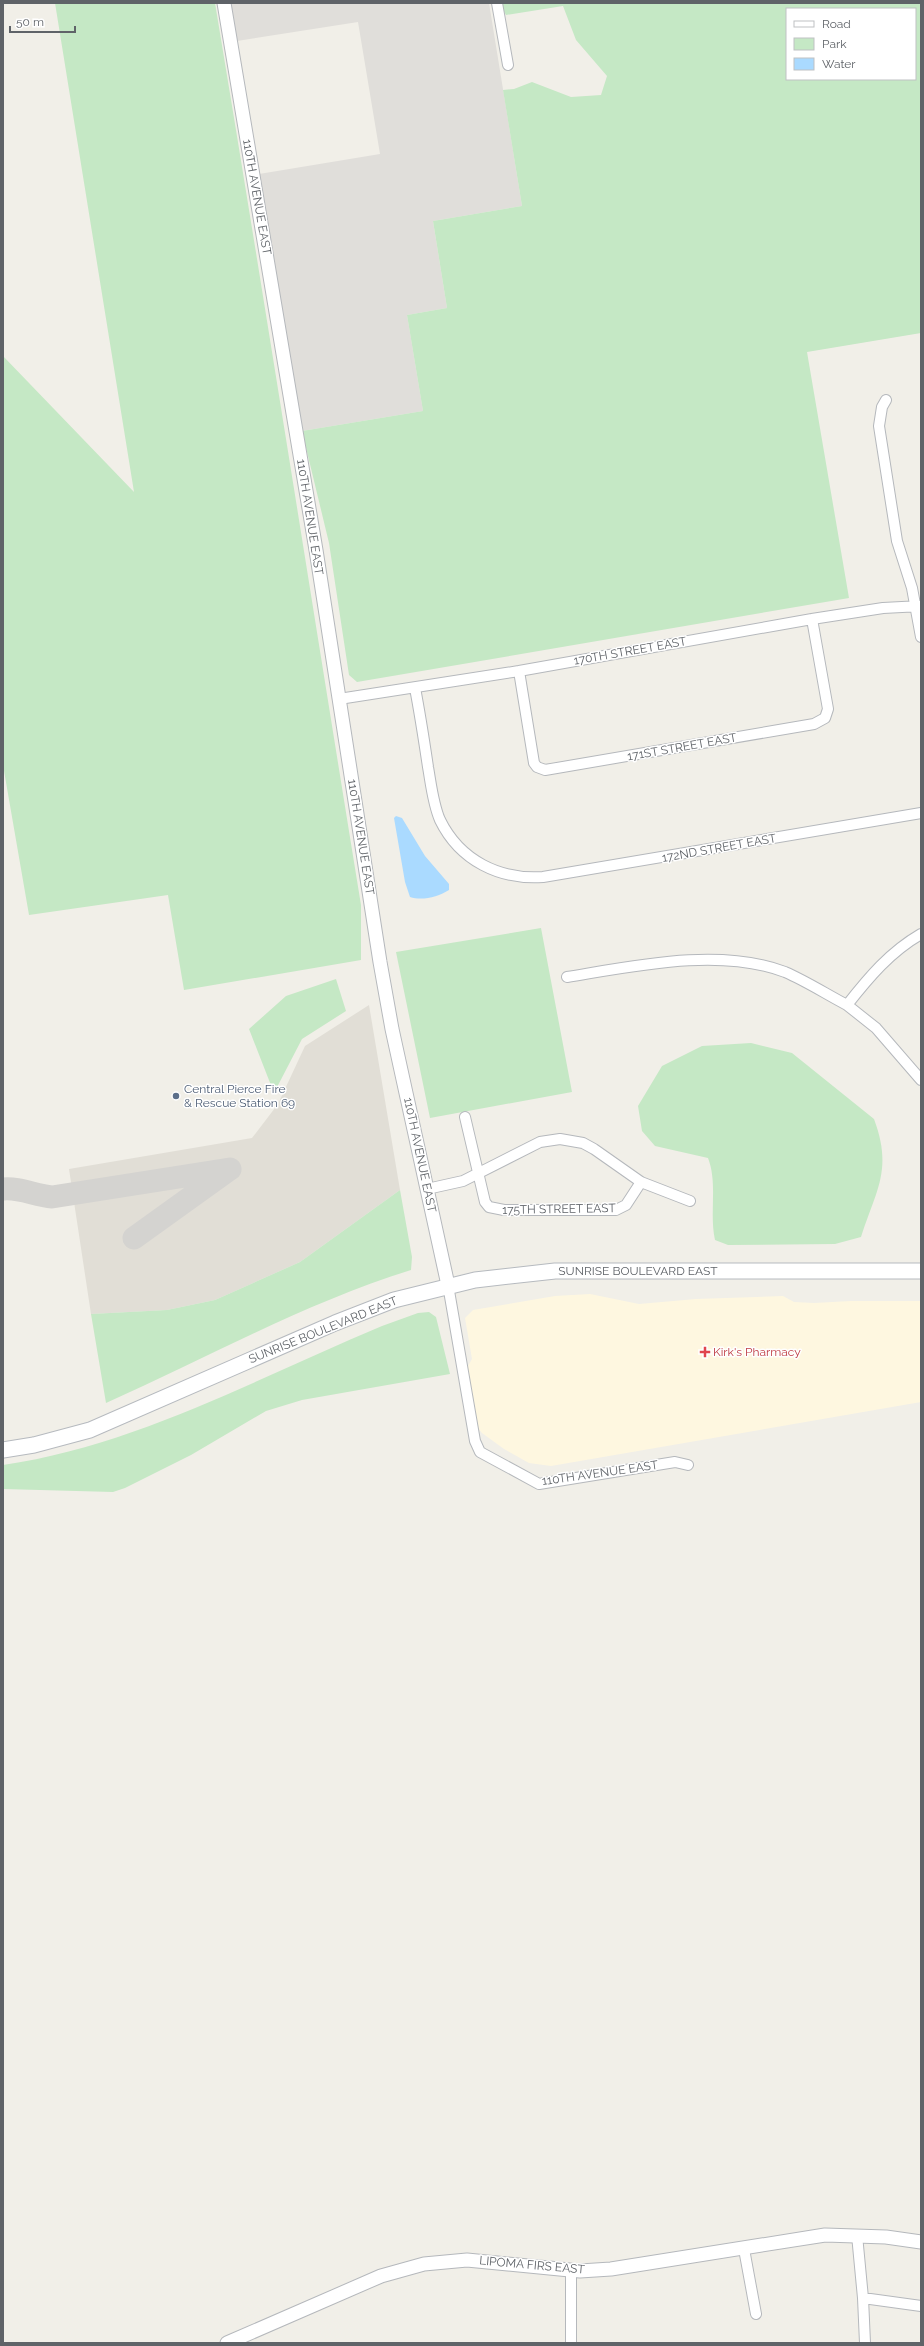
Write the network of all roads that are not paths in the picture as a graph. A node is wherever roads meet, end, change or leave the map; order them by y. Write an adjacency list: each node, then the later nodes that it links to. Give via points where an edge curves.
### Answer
1 (224, 3): 10 (street, 110TH AVENUE EAST)
2 (497, 3): 3 (street)
3 (508, 65)
4 (886, 400): 5 (street, via 879,426 897,541)
5 (918, 606): 6 (street, 170TH STREET EAST, via 883,608); 7 (street)
6 (812, 619): 8 (street, 170TH STREET EAST); 8 (street, 171ST STREET EAST, via 828,709 824,718 814,724 544,770 538,767 533,758)
7 (921, 637)
8 (519, 671): 9 (street, 170TH STREET EAST)
9 (415, 688): 10 (street, 170TH STREET EAST); 11 (street, 172ND STREET EAST, via 432,792 440,820 452,839 473,859 487,868 517,878 543,877)
10 (339, 699): 19 (street, 110TH AVENUE EAST, via 391,1022)
11 (921, 813)
12 (920, 936): 14 (street, via 902,945)
13 (567, 977): 14 (street, via 660,962 696,960 748,964 784,972)
14 (847, 1005): 15 (street, via 876,1028)
15 (921, 1080)
16 (465, 1118): 17 (street)
17 (478, 1175): 18 (street, via 540,1142 560,1139 594,1149); 18 (street, 175TH STREET EAST, via 485,1202 489,1207 504,1210 616,1210 626,1205); 19 (street)
18 (641, 1182): 20 (street)
19 (427, 1189): 22 (street, 110TH AVENUE EAST)
20 (690, 1201)
21 (921, 1270): 22 (main road, SUNRISE BOULEVARD EAST, via 555,1271)
22 (448, 1285): 23 (main road, SUNRISE BOULEVARD EAST, via 394,1300 335,1323 90,1430 34,1445); 24 (street, 110TH AVENUE EAST, via 475,1441 480,1452 539,1484 675,1462)
23 (3, 1450)
24 (688, 1464)
25 (857, 2235): 26 (street, LIPOMA FIRS EAST); 27 (street, LIPOMA FIRS EAST, via 825,2235); 29 (street)
26 (921, 2242)
27 (744, 2249): 28 (street, LIPOMA FIRS EAST, via 611,2269); 31 (street)
28 (571, 2270): 32 (street, LIPOMA FIRS EAST, via 467,2260 424,2264 381,2276); 33 (street)
29 (863, 2298): 30 (street); 34 (street)
30 (921, 2306)
31 (756, 2314)
32 (227, 2343)
33 (571, 2343)
34 (865, 2343)

